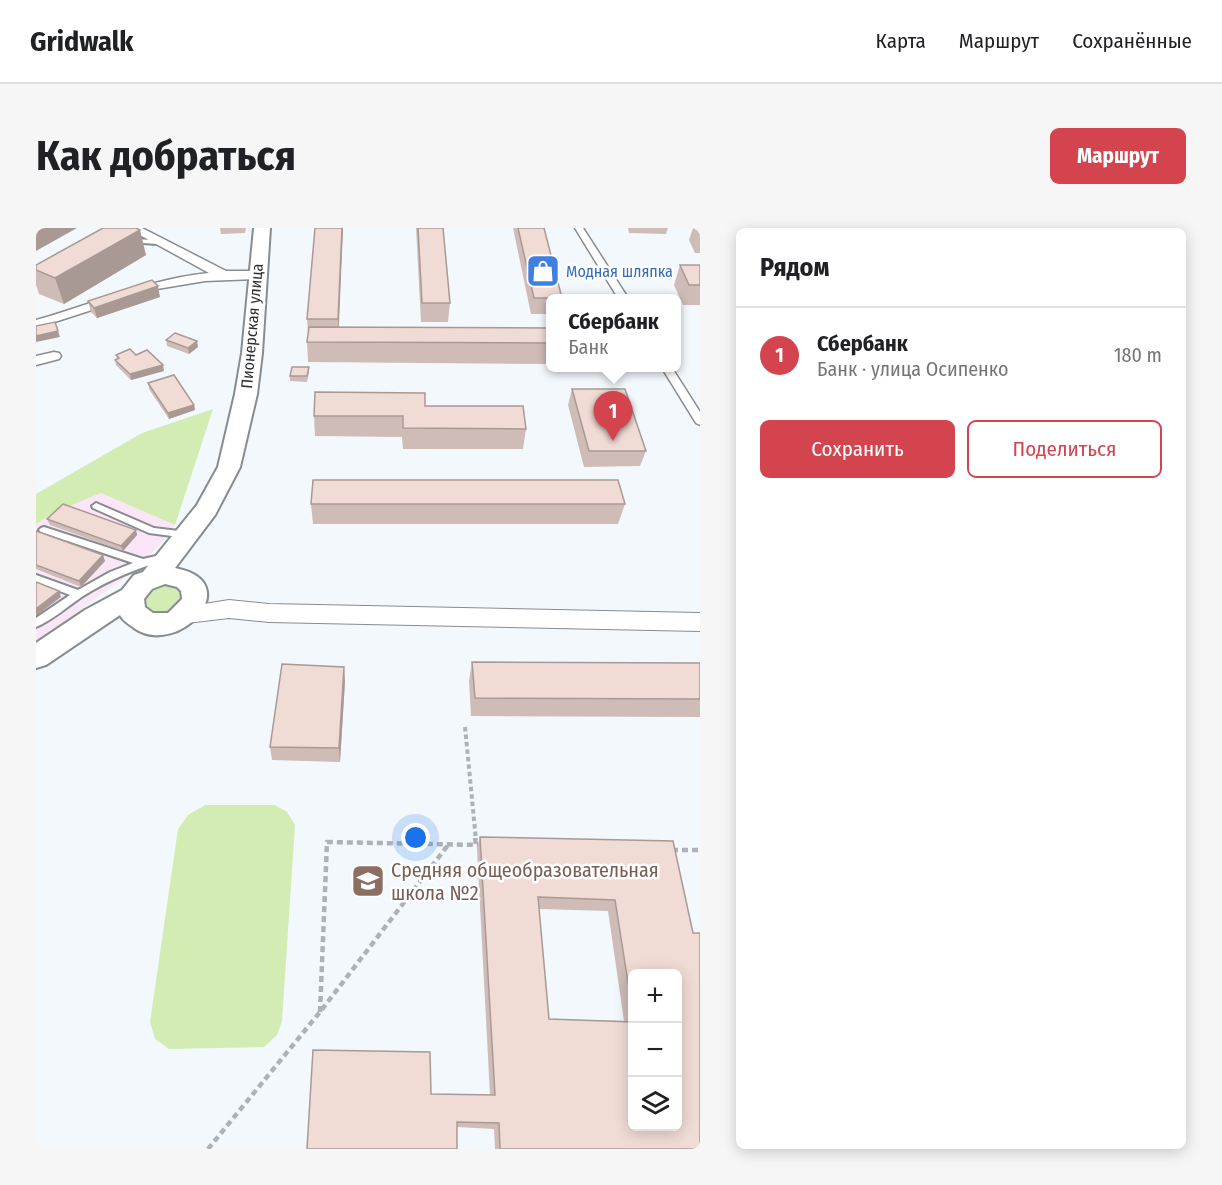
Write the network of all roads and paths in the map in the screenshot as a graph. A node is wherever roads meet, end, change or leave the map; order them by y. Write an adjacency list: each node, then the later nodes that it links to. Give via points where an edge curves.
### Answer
1 (133, 228): 5 (street)
2 (262, 228): 7 (main road, Пионерская улица)
3 (579, 228): 8 (street)
4 (118, 240): 5 (lane)
5 (159, 242): 6 (street)
6 (221, 274): 7 (street); 9 (street, via 154,286)
7 (256, 275): 15 (main road, Пионерская улица, via 246,394 229,467)
8 (620, 294)
9 (36, 324)
10 (54, 356): 11 (street)
11 (36, 361)
12 (669, 372): 13 (street)
13 (700, 421)
14 (96, 507): 17 (lane, via 152,531)
15 (207, 509): 17 (main road, Пионерская улица); 21 (main road, via 192,556)
16 (44, 530): 18 (lane)
17 (187, 535): 18 (main road, Пионерская улица, via 171,555)
18 (147, 570): 20 (lane, via 103,579); 21 (main road, via 175,576); 22 (main road)
19 (36, 578): 20 (lane)
20 (78, 594): 25 (lane)
21 (192, 596): 23 (main road, via 167,624); 24 (street, via 229,609 269,613)
22 (131, 597): 23 (main road, via 132,612); 26 (main road)
23 (146, 622): 26 (main road, via 116,622)
24 (700, 622)
25 (36, 623)
26 (77, 629): 27 (main road)
27 (36, 657)
28 (465, 727): 30 (path)
29 (448, 845): 30 (path); 34 (path); 34 (path, via 327,842)
30 (476, 845): 31 (path)
31 (488, 846)
32 (665, 849): 33 (path)
33 (700, 850)
34 (320, 1012): 35 (path)
35 (208, 1149)

